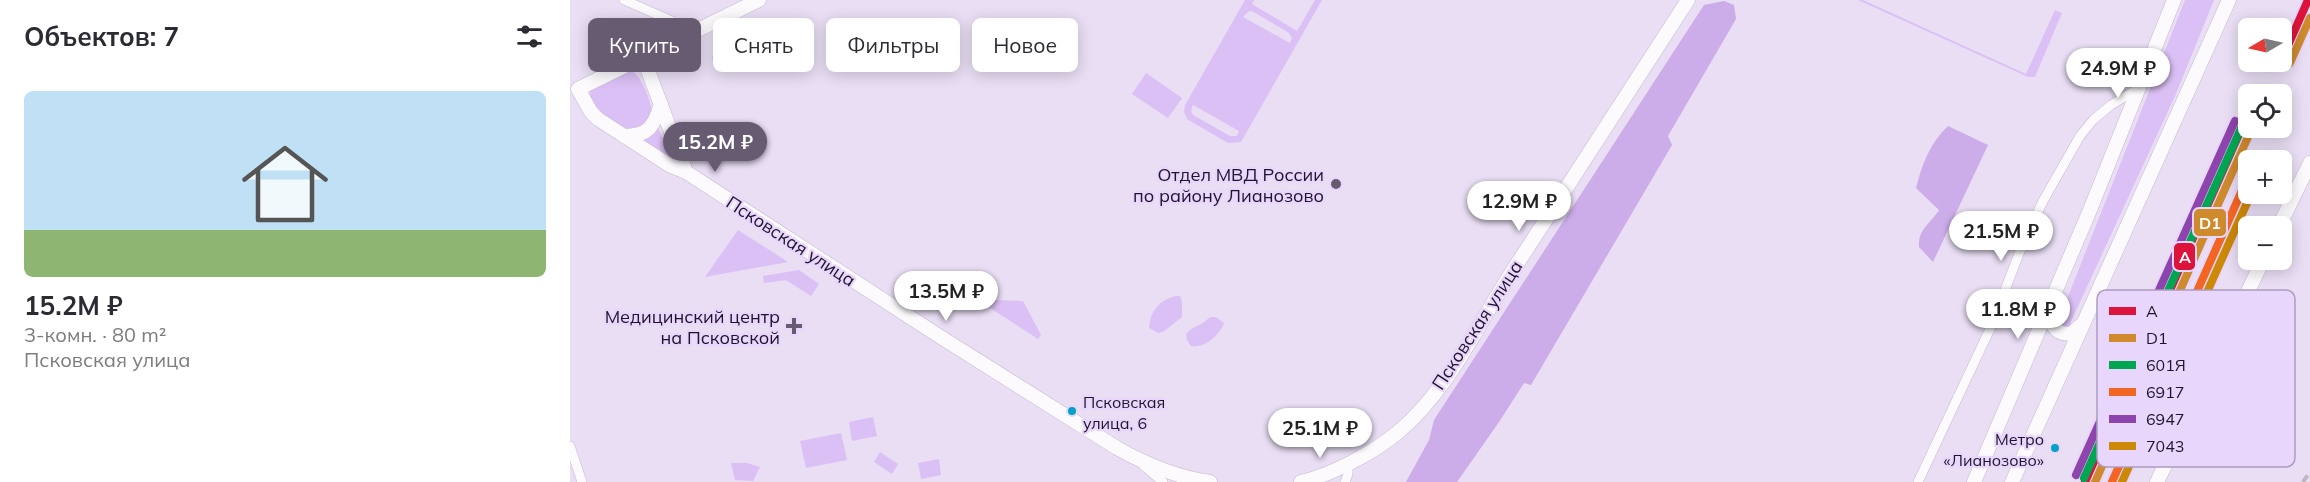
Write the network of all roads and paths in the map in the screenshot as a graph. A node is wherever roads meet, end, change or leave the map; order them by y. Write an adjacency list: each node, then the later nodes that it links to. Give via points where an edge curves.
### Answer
1 (624, 0): 6 (street)
2 (759, 0): 7 (street)
3 (1688, 0): 25 (street, Псковская улица, via 1457,361 1397,433)
4 (2174, 0): 10 (street)
5 (2229, 0): 19 (street)
6 (665, 18)
7 (701, 29)
8 (613, 72): 11 (street)
9 (649, 72): 12 (street)
10 (2139, 88): 21 (street); 32 (street, via 2093,120 2043,201 1989,331)
11 (574, 91): 13 (street, Псковская улица, via 591,112)
12 (661, 104): 13 (street, via 656,122 646,132); 15 (street)
13 (624, 136): 15 (street, Псковская улица)
14 (2310, 163): 16 (street)
15 (686, 172): 24 (street, Псковская улица)
16 (2284, 216)
17 (2258, 270): 20 (street)
18 (2097, 290): 22 (street)
19 (2097, 290)
20 (2249, 290)
21 (2051, 302): 22 (street, via 2050,317 2058,332 2071,334); 33 (street)
22 (2081, 325): 34 (street)
23 (570, 446): 27 (street)
24 (1139, 461): 28 (street); 29 (street, Псковская улица, via 1165,472)
25 (1348, 464): 30 (street, Псковская улица); 31 (street)
26 (2164, 467): 35 (street)
27 (582, 482)
28 (1163, 482)
29 (1210, 482)
30 (1301, 482)
31 (1345, 482)
32 (1918, 482)
33 (1974, 482)
34 (2012, 482)
35 (2157, 482)

